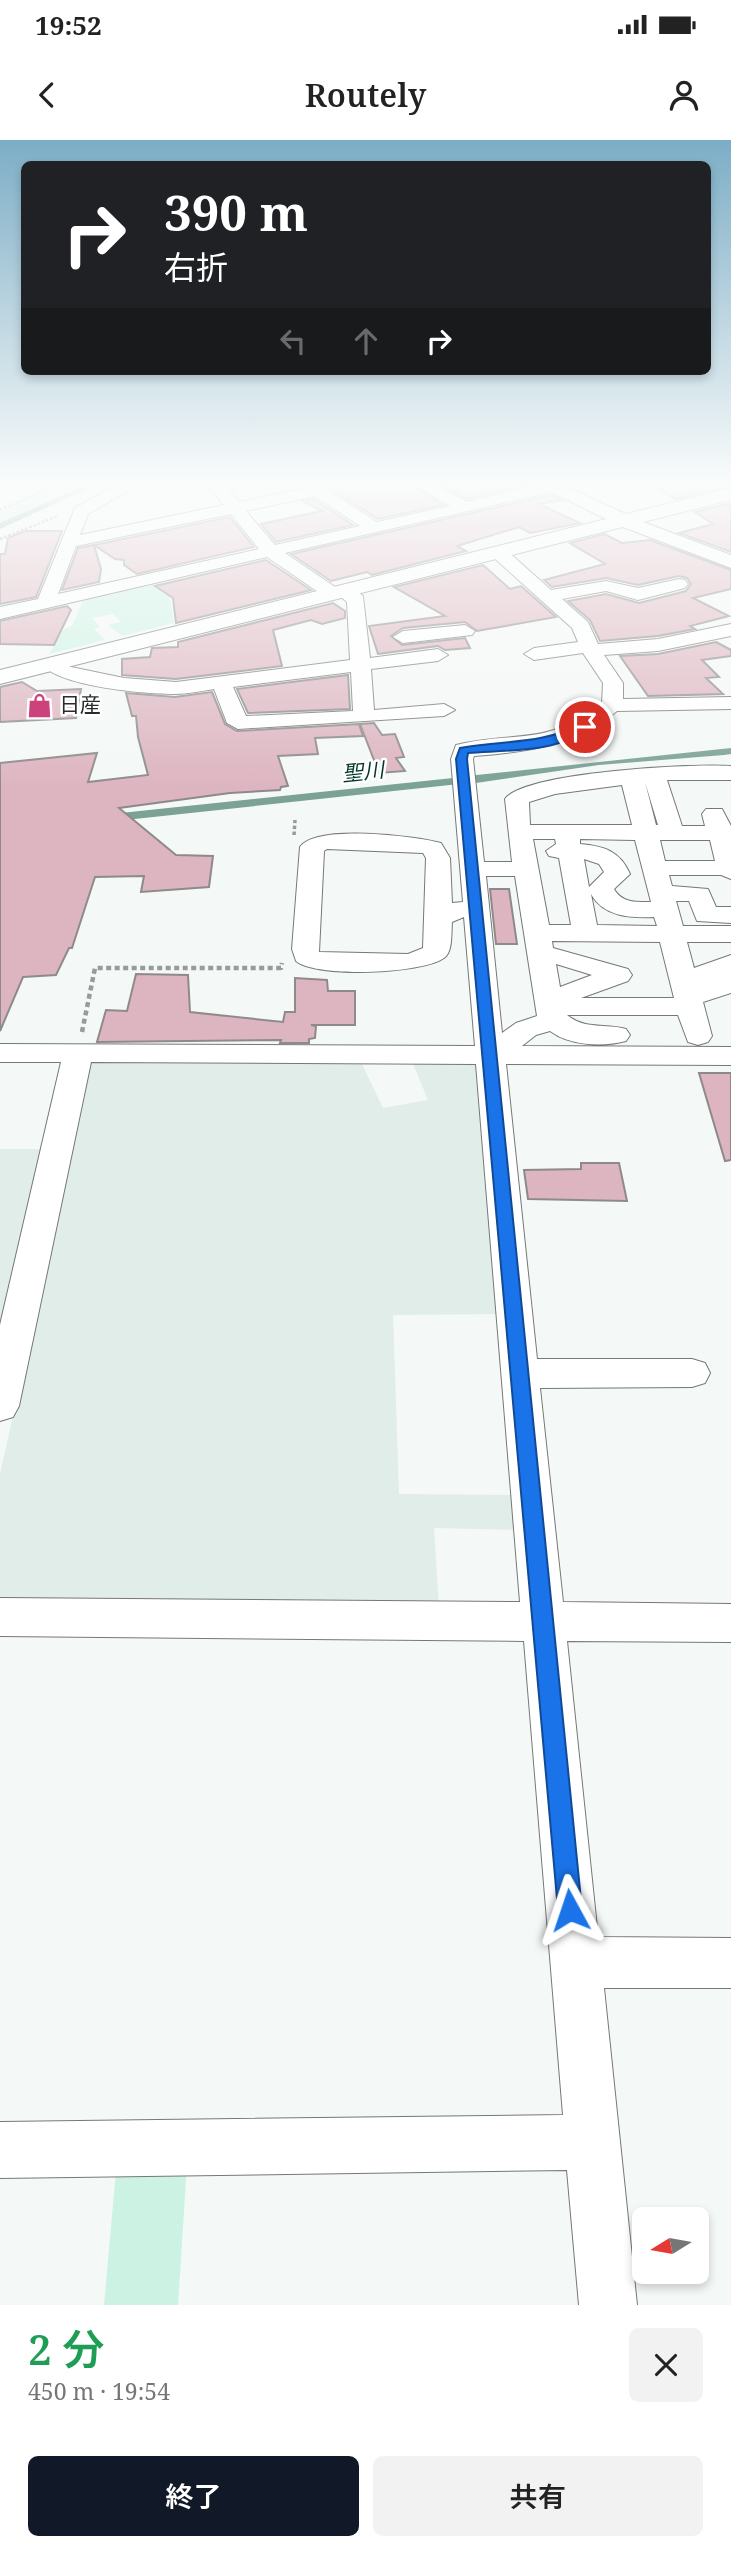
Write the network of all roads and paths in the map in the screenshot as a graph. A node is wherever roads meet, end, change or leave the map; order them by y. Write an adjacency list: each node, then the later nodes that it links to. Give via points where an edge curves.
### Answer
1 (52, 585): 9 (street)
2 (127, 585): 9 (street)
3 (328, 585): 7 (street)
4 (368, 585): 7 (main road)
5 (535, 585): 8 (street)
6 (675, 585): 8 (street, via 638,594 606,586)
7 (340, 592): 13 (street, via 356,600); 16 (main road)
8 (547, 596): 14 (street, via 580,626)
9 (49, 603): 10 (street)
10 (0, 613)
11 (731, 629): 14 (street, via 658,645)
12 (465, 631): 13 (street)
13 (358, 641): 19 (street)
14 (590, 648): 15 (street); 23 (street, via 612,683)
15 (534, 654)
16 (52, 664): 20 (main road); 21 (street, via 65,672 132,686)
17 (439, 665): 19 (street)
18 (306, 672): 19 (street); 21 (street); 26 (street)
19 (360, 673): 25 (street)
20 (0, 677)
21 (222, 684): 26 (street, via 238,723)
22 (731, 703): 23 (street)
23 (612, 705): 37 (street, via 566,737 464,750)
24 (443, 710): 25 (street)
25 (364, 717): 26 (street)
26 (317, 720)
27 (731, 773): 28 (street)
28 (653, 776): 29 (street, via 695,792); 33 (street); 34 (street, via 540,789 517,799); 35 (street)
29 (731, 789)
30 (731, 811): 33 (street, via 713,811)
31 (295, 820): 36 (path)
32 (576, 825): 34 (street); 34 (street); 35 (street); 40 (street, via 593,852 610,860 615,868 617,874 601,888 610,902); 43 (street)
33 (697, 833): 35 (street); 38 (street)
34 (523, 842): 37 (street); 44 (street)
35 (648, 842): 38 (street); 40 (street)
36 (293, 847)
37 (471, 869): 39 (street)
38 (730, 869)
39 (475, 909): 41 (street, via 454,909); 53 (street)
40 (666, 912): 42 (street); 42 (street, via 699,894 706,915); 43 (street); 47 (street)
41 (439, 919): 41 (street, via 436,952 419,961 309,958 305,949 312,847 337,842 414,843 432,848 438,858)
42 (730, 932)
43 (586, 934): 44 (street)
44 (538, 944): 48 (street); 48 (street, via 559,956 618,975 564,995)
45 (283, 955): 52 (path, via 281,968 95,968)
46 (731, 963): 47 (street, via 706,970)
47 (712, 996): 48 (street, via 650,1013); 49 (street)
48 (550, 1007): 49 (street, via 561,1028 579,1035); 53 (street)
49 (698, 1036): 50 (street)
50 (731, 1037)
51 (0, 1053): 52 (street)
52 (78, 1054): 53 (street); 57 (street)
53 (490, 1056): 54 (street); 56 (street)
54 (731, 1056)
55 (692, 1373): 56 (street)
56 (519, 1374): 59 (street)
57 (0, 1406)
58 (0, 1618): 59 (street)
59 (542, 1622): 60 (street); 61 (street)
60 (731, 1623)
61 (575, 1962): 62 (street); 63 (street)
62 (731, 1963)
63 (593, 2142): 64 (street); 65 (street)
64 (0, 2150)
65 (608, 2305)

